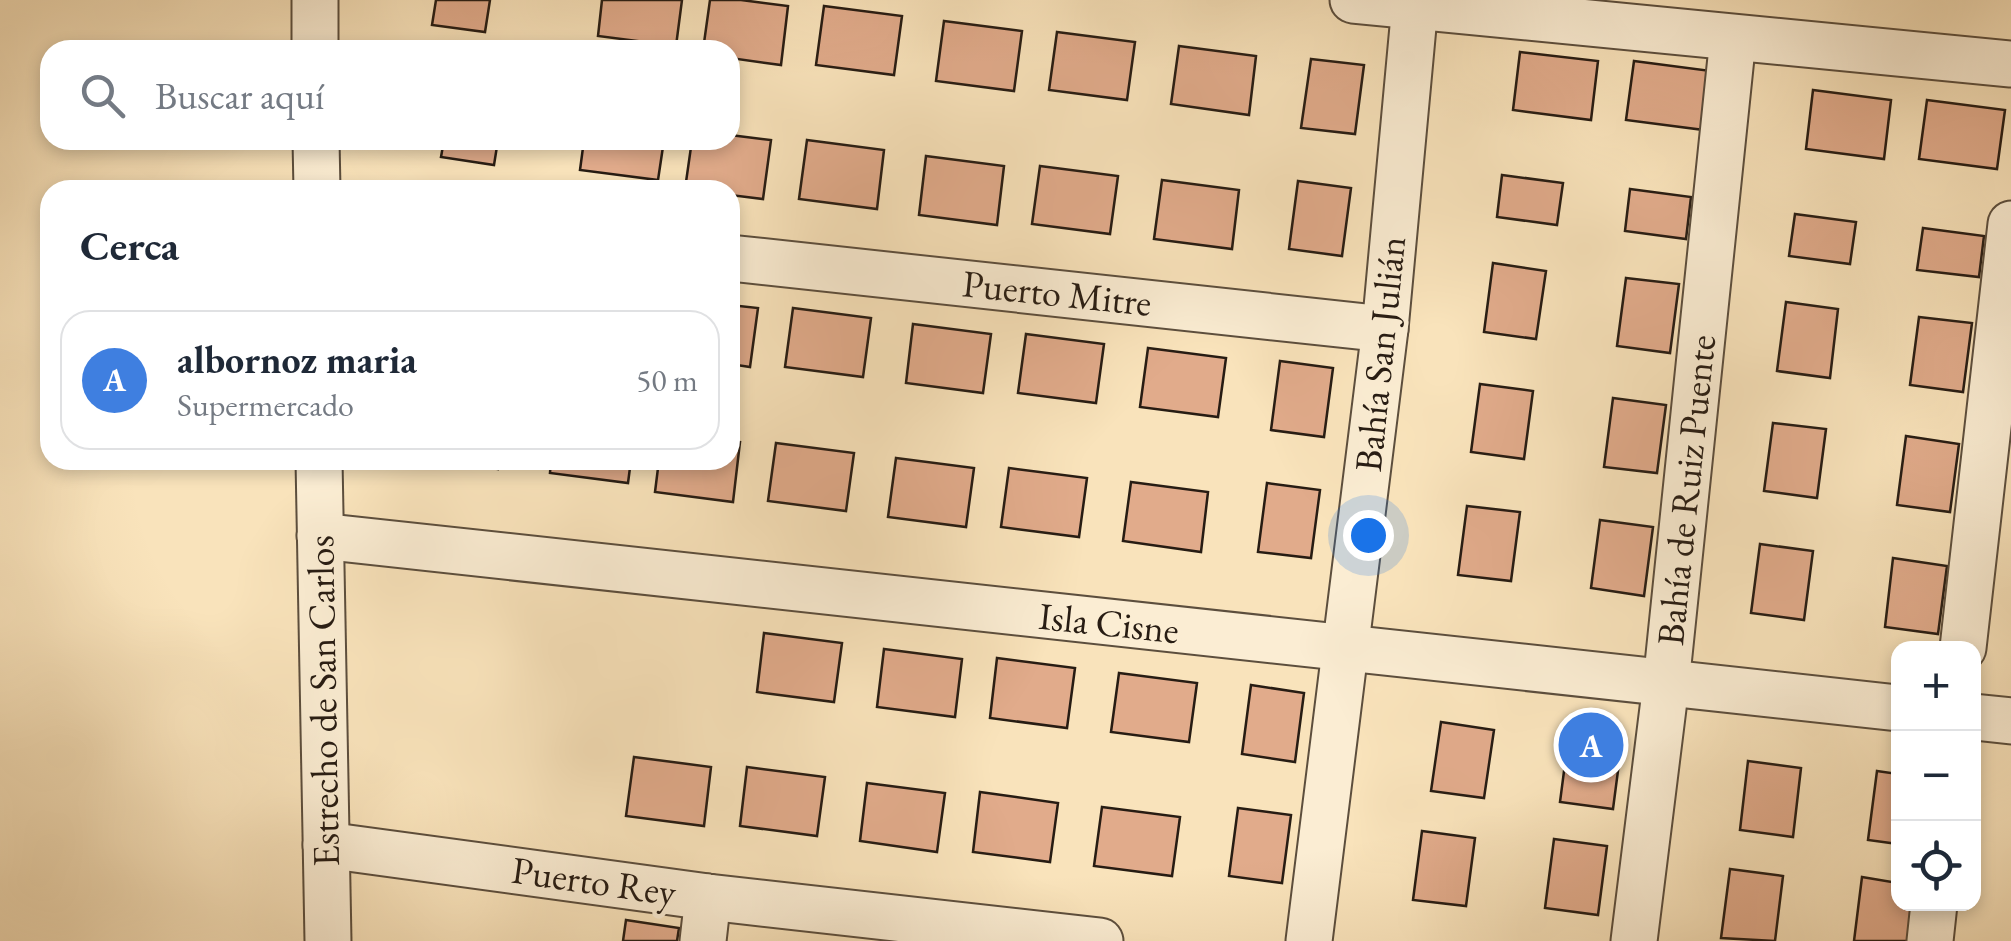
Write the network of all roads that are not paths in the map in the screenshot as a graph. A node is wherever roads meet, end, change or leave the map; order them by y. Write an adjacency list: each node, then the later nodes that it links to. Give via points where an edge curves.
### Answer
1 (315, 0): 5 (street)
2 (1353, 0): 3 (street)
3 (1415, 6): 4 (street); 11 (street, Bahía San Julián)
4 (1733, 38): 6 (street); 16 (street, Bahía de Ruiz Puente)
5 (315, 40)
6 (2011, 64)
7 (316, 150): 8 (street)
8 (317, 180)
9 (2011, 224): 14 (street)
10 (740, 259): 11 (street, Puerto Mitre)
11 (1385, 329): 15 (street, Bahía San Julián)
12 (319, 470): 13 (street, Estrecho de San Carlos)
13 (320, 536): 15 (street, Isla Cisne); 20 (street, Estrecho de San Carlos)
14 (1964, 641)
15 (1346, 649): 16 (street, Isla Cisne); 26 (street, Bahía San Julián)
16 (1666, 684): 17 (street, Isla Cisne); 27 (street, Bahía de Ruiz Puente)
17 (1891, 707)
18 (1981, 717): 19 (street)
19 (2011, 721)
20 (326, 845): 22 (street, Puerto Rey); 24 (street, Estrecho de San Carlos)
21 (1933, 911): 28 (street)
22 (706, 919): 23 (street, Puerto Rey)
23 (1012, 936): 25 (street, Puerto Rey)
24 (328, 941)
25 (1100, 941)
26 (1309, 941)
27 (1634, 941)
28 (1930, 941)

